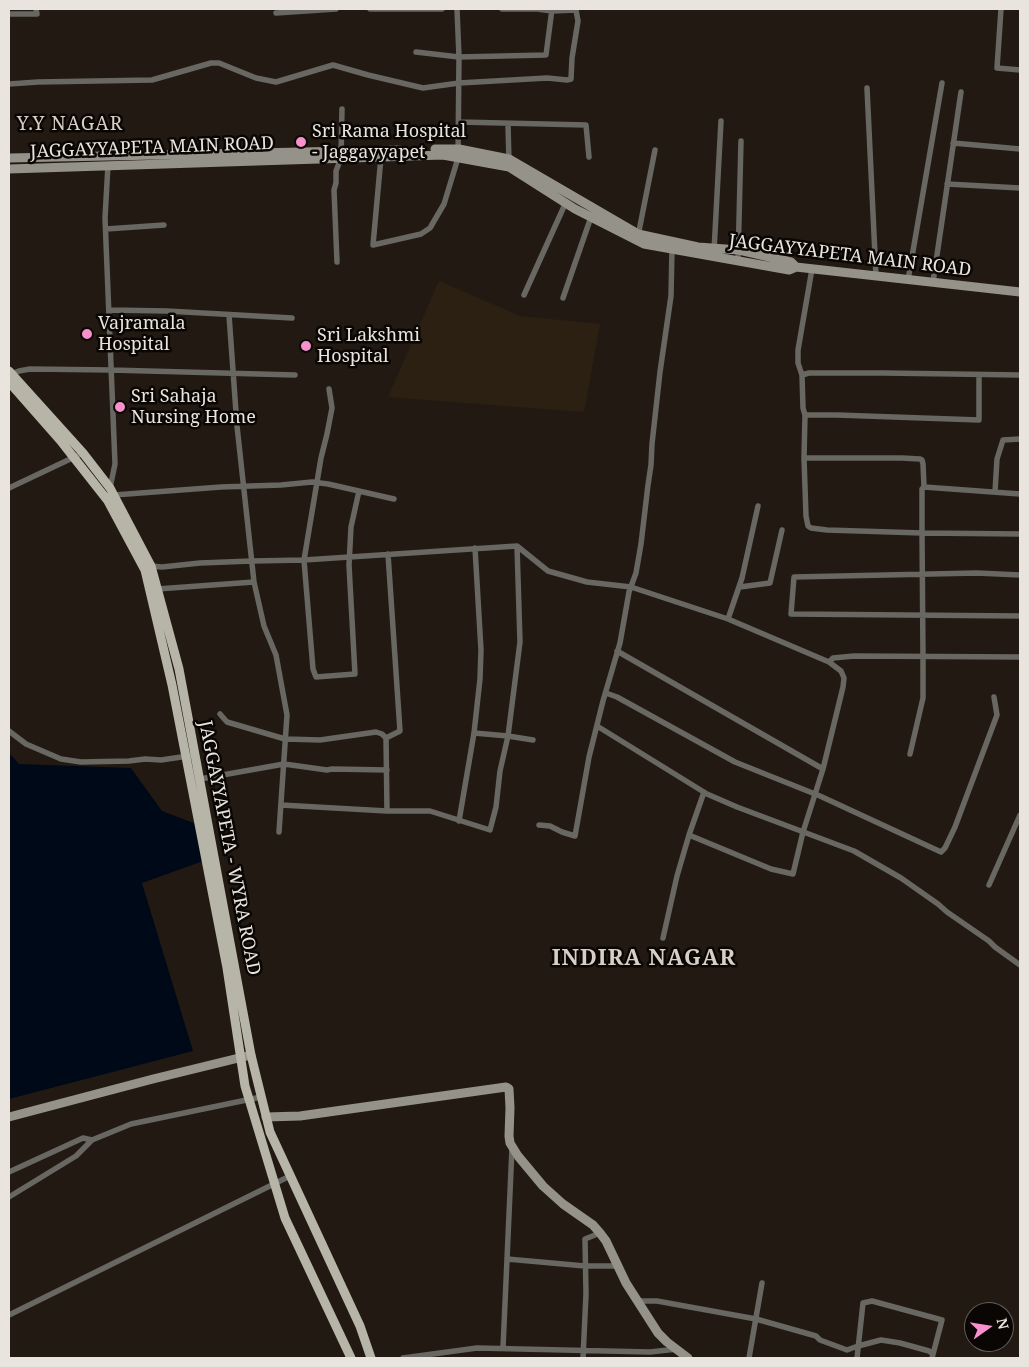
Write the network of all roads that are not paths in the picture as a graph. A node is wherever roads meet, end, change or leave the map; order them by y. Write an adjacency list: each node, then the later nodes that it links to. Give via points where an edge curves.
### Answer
1 (36, 9): 10 (street, via 36,14)
2 (336, 9): 9 (street)
3 (370, 9): 4 (street)
4 (442, 9)
5 (457, 9): 12 (street)
6 (502, 9): 8 (street)
7 (1001, 9): 13 (street, via 997,68)
8 (552, 10): 12 (street, via 546,55); 14 (street, via 576,10 578,21 571,79)
9 (276, 13)
10 (9, 14)
11 (416, 52): 12 (street)
12 (459, 57): 14 (street)
13 (1020, 70)
14 (459, 83): 16 (street, via 423,88 333,65 276,82 256,78 219,62 152,80); 21 (street)
15 (942, 83): 50 (street)
16 (9, 84)
17 (867, 88): 49 (street)
18 (961, 92): 24 (street)
19 (342, 109): 28 (street)
20 (721, 121): 44 (street)
21 (460, 122): 22 (street); 27 (street)
22 (508, 124): 30 (street, via 586,125); 32 (street)
23 (741, 141): 43 (street)
24 (953, 143): 25 (street); 35 (street)
25 (1020, 149)
26 (655, 150): 41 (street)
27 (459, 153): 28 (main road); 29 (main road, JAGGAYYAPETA MAIN ROAD); 29 (street, via 444,204 430,228 421,234 373,245); 32 (main road)
28 (341, 155): 29 (main road, JAGGAYYAPETA MAIN ROAD); 31 (main road); 33 (main road, JAGGAYYAPETA MAIN ROAD); 46 (street, via 334,190)
29 (380, 157)
30 (589, 157)
31 (9, 158)
32 (509, 163): 37 (main road, JAGGAYYAPETA MAIN ROAD); 41 (main road)
33 (108, 165): 34 (main road, JAGGAYYAPETA MAIN ROAD); 40 (street)
34 (9, 169)
35 (947, 184): 36 (street); 51 (street)
36 (1020, 188)
37 (566, 202): 38 (main road, JAGGAYYAPETA MAIN ROAD); 53 (street)
38 (591, 217): 41 (main road, JAGGAYYAPETA MAIN ROAD); 54 (street)
39 (164, 225): 40 (street)
40 (106, 229): 55 (street)
41 (637, 237): 42 (main road, JAGGAYYAPETA MAIN ROAD, via 644,244); 44 (main road, via 698,247)
42 (672, 250): 44 (main road, JAGGAYYAPETA MAIN ROAD); 94 (street, via 671,296 651,465 641,544)
43 (739, 250): 44 (main road); 45 (street); 47 (main road, via 791,262)
44 (714, 253): 45 (main road, JAGGAYYAPETA MAIN ROAD)
45 (738, 261): 47 (main road, JAGGAYYAPETA MAIN ROAD, via 790,270)
46 (337, 262)
47 (796, 267): 48 (main road, JAGGAYYAPETA MAIN ROAD)
48 (812, 269): 49 (main road, JAGGAYYAPETA MAIN ROAD); 62 (street, via 798,350)
49 (876, 276): 50 (main road, JAGGAYYAPETA MAIN ROAD)
50 (908, 280): 51 (main road, JAGGAYYAPETA MAIN ROAD)
51 (932, 282): 52 (main road, JAGGAYYAPETA MAIN ROAD)
52 (1020, 292)
53 (524, 294)
54 (563, 298)
55 (109, 310): 56 (street); 58 (street)
56 (229, 315): 57 (street); 59 (street)
57 (292, 318)
58 (111, 370): 59 (street); 64 (street, via 30,370); 75 (street, via 115,464)
59 (234, 373): 61 (street); 72 (street)
60 (979, 374): 62 (street); 63 (street); 66 (street, via 979,420)
61 (295, 375)
62 (802, 375): 66 (street)
63 (1020, 375)
64 (10, 376): 68 (main road, JAGGAYYAPETA - WYRA ROAD); 69 (main road)
65 (329, 389): 71 (street, via 332,408)
66 (805, 415): 70 (street)
67 (1020, 438): 77 (street, via 1003,440)
68 (82, 453): 69 (street); 75 (main road, JAGGAYYAPETA - WYRA ROAD)
69 (74, 457): 74 (street); 115 (main road, via 108,501 145,570)
70 (804, 458): 73 (street, via 920,459); 82 (street, via 806,516 811,528)
71 (318, 482): 72 (street); 76 (street); 88 (street)
72 (244, 486): 75 (street); 89 (street)
73 (924, 487): 77 (street); 82 (street)
74 (9, 488)
75 (112, 491): 90 (main road, JAGGAYYAPETA - WYRA ROAD)
76 (358, 491): 79 (street); 87 (street, via 351,526)
77 (995, 492): 78 (street)
78 (1020, 494)
79 (394, 498)
80 (758, 506): 95 (street)
81 (782, 530): 95 (street, via 770,583)
82 (922, 533): 83 (street); 91 (street)
83 (1020, 534)
84 (517, 546): 85 (street); 94 (street, via 548,570 587,582); 110 (street, via 520,642)
85 (475, 548): 86 (street); 109 (street, via 481,650)
86 (388, 554): 87 (street); 111 (street, via 400,731)
87 (350, 557): 88 (street); 88 (street, via 355,674 316,677)
88 (304, 560): 89 (street)
89 (252, 561): 90 (street); 93 (street)
90 (151, 566): 96 (main road, JAGGAYYAPETA - WYRA ROAD)
91 (922, 574): 92 (street); 97 (street); 97 (street, via 794,577 791,614)
92 (1020, 575)
93 (254, 582): 96 (street); 112 (street, via 264,626 276,655 287,715)
94 (631, 587): 99 (street); 100 (street)
95 (740, 587): 99 (street)
96 (157, 589): 115 (main road, JAGGAYYAPETA - WYRA ROAD, via 179,669)
97 (922, 616): 98 (street); 101 (street)
98 (1020, 616)
99 (728, 619): 103 (street)
100 (618, 651): 104 (street); 117 (street)
101 (923, 656): 102 (street); 103 (street, via 854,656 833,658); 114 (street, via 923,698)
102 (1020, 657)
103 (829, 662): 117 (street, via 841,671 844,678)
104 (606, 693): 107 (street); 121 (street, via 735,762)
105 (994, 697): 121 (street, via 997,715 955,827 941,852)
106 (220, 714): 112 (street, via 227,722)
107 (597, 726): 120 (street); 126 (street, via 575,836)
108 (9, 731): 115 (street, via 26,744 61,759 81,762)
109 (474, 733): 110 (street); 125 (street)
110 (508, 736): 113 (street); 125 (street, via 490,830)
111 (386, 738): 112 (street, via 376,732 320,740); 118 (street)
112 (285, 739): 116 (street)
113 (533, 740)
114 (910, 754)
115 (191, 756): 119 (main road, JAGGAYYAPETA - WYRA ROAD); 134 (main road)
116 (284, 764): 118 (street, via 327,770); 119 (street); 122 (street)
117 (823, 769): 121 (street)
118 (387, 770): 123 (street)
119 (200, 779): 133 (main road, JAGGAYYAPETA - WYRA ROAD)
120 (704, 792): 128 (street); 129 (street)
121 (815, 794): 128 (street)
122 (281, 805): 123 (street); 127 (street)
123 (387, 811): 125 (street, via 430,811)
124 (1020, 815): 130 (street)
125 (459, 821)
126 (539, 825)
127 (279, 832)
128 (803, 832): 129 (street, via 793,874 771,869); 132 (street, via 854,851 901,878)
129 (690, 835): 131 (street)
130 (989, 886)
131 (663, 938)
132 (1020, 965)
133 (251, 1055): 134 (main road); 135 (main road, JAGGAYYAPETA - WYRA ROAD)
134 (241, 1058): 136 (main road); 137 (main road)
135 (261, 1097): 136 (street); 138 (main road, JAGGAYYAPETA - WYRA ROAD)
136 (249, 1099): 139 (street, via 131,1124); 143 (main road)
137 (9, 1117)
138 (266, 1117): 140 (main road, via 300,1116 506,1087 509,1089); 142 (main road, JAGGAYYAPETA - WYRA ROAD)
139 (92, 1140): 141 (street, via 83,1138); 144 (street, via 76,1156)
140 (512, 1146): 145 (main road, via 543,1186); 146 (street)
141 (9, 1172)
142 (290, 1176): 143 (street); 160 (main road, JAGGAYYAPETA - WYRA ROAD, via 360,1326)
143 (274, 1184): 151 (street); 159 (main road, via 285,1218)
144 (9, 1197)
145 (600, 1233): 147 (street, via 585,1239); 148 (main road)
146 (507, 1260): 147 (street); 154 (street)
147 (584, 1266): 148 (street); 156 (street)
148 (618, 1266): 150 (main road)
149 (762, 1282): 152 (street)
150 (637, 1301): 152 (street, via 657,1301); 155 (main road, via 658,1333)
151 (9, 1315)
152 (756, 1320): 153 (street, via 816,1336 847,1350); 163 (street)
153 (858, 1346): 158 (street, via 881,1340 929,1351); 158 (street, via 863,1304 872,1301 942,1320); 164 (street)
154 (503, 1348): 156 (street); 161 (street, via 477,1348)
155 (676, 1349): 157 (street); 162 (main road)
156 (583, 1355): 157 (street)
157 (650, 1355)
158 (933, 1356)
159 (351, 1358)
160 (371, 1358)
161 (403, 1358)
162 (688, 1358)
163 (749, 1358)
164 (857, 1358)

